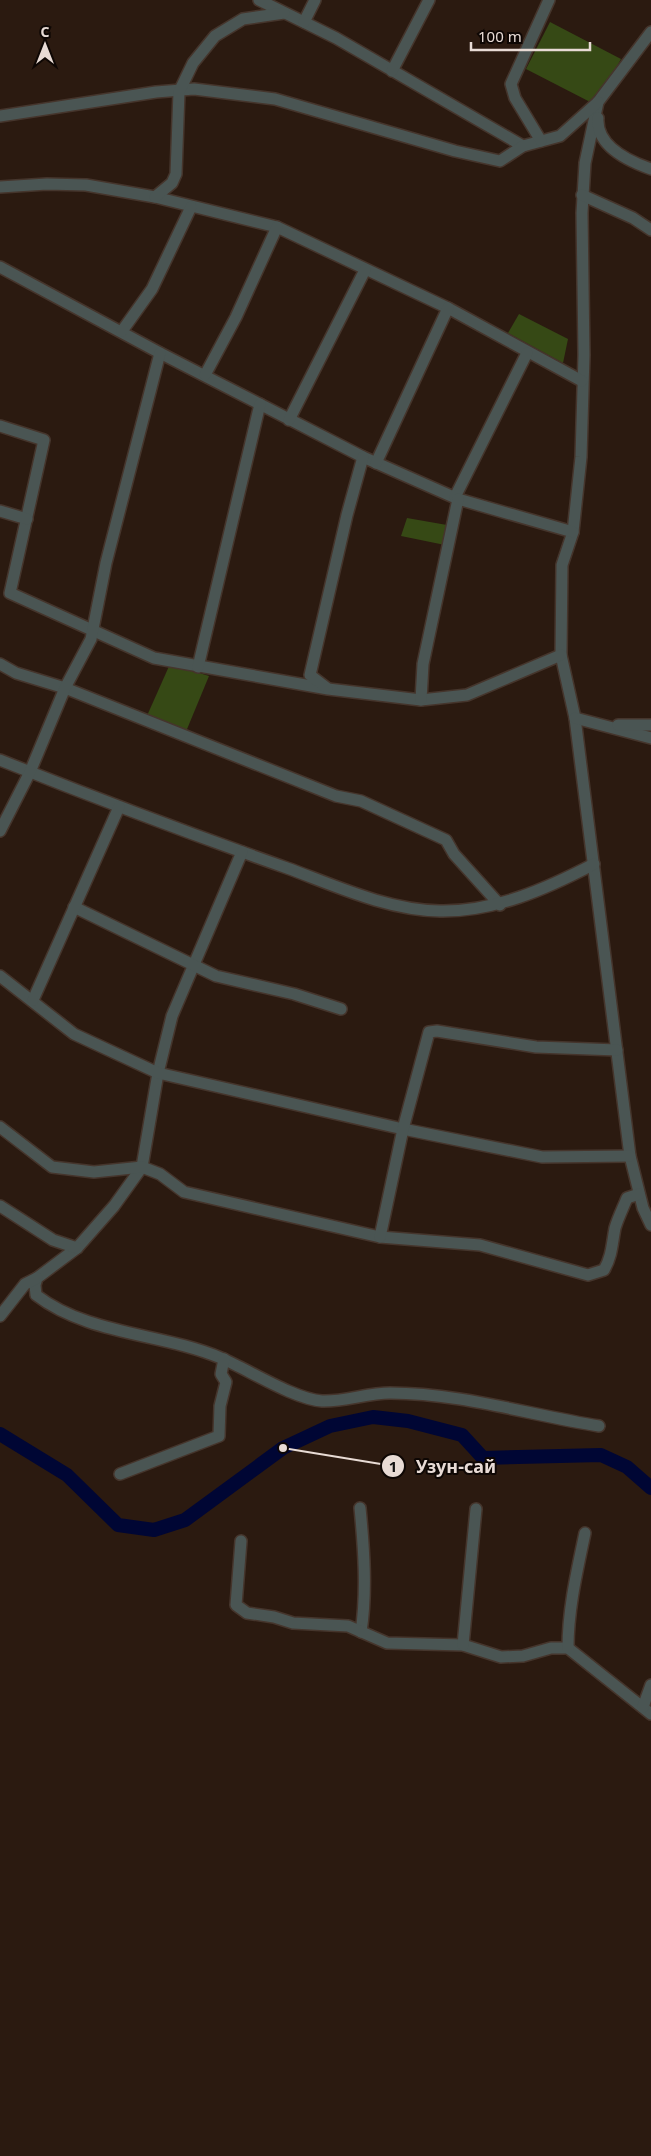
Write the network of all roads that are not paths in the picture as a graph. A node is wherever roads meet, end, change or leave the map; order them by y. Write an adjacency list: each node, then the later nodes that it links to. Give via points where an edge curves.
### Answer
1 (259, 0): 5 (street)
2 (315, 0): 6 (street)
3 (429, 0): 8 (street)
4 (549, 0): 12 (street, via 511,84 514,98)
5 (285, 13): 6 (street); 9 (street, via 244,19 215,36 193,63)
6 (304, 22): 8 (street)
7 (651, 32): 10 (street)
8 (392, 71): 13 (street)
9 (180, 90): 11 (street); 13 (street, via 275,99 500,161); 17 (street, via 176,174 172,183)
10 (598, 102): 12 (street, via 560,136); 14 (street, via 597,129 608,147); 16 (street)
11 (0, 116)
12 (541, 141): 13 (street)
13 (523, 146)
14 (651, 169)
15 (0, 187): 17 (street, via 86,185)
16 (582, 194): 20 (street); 28 (street)
17 (155, 198): 18 (street)
18 (191, 207): 19 (street); 24 (street, via 152,289)
19 (278, 227): 22 (street); 27 (street)
20 (651, 230)
21 (0, 266): 24 (street)
22 (365, 270): 23 (street); 30 (street)
23 (448, 308): 25 (street); 33 (street)
24 (122, 331): 26 (street)
25 (527, 352): 28 (street); 34 (street)
26 (160, 353): 27 (street); 38 (street, via 106,563)
27 (205, 375): 29 (street)
28 (582, 381): 37 (street, via 581,457)
29 (260, 404): 30 (street); 41 (street)
30 (289, 420): 32 (street)
31 (0, 426): 36 (street, via 44,440)
32 (363, 457): 33 (street); 43 (street, via 310,675)
33 (376, 463): 34 (street)
34 (456, 498): 37 (street); 44 (street, via 423,664)
35 (0, 511): 36 (street)
36 (28, 519): 38 (street, via 10,593)
37 (572, 532): 39 (street, via 562,565)
38 (92, 631): 41 (street, via 154,658); 42 (street)
39 (561, 655): 44 (street, via 467,695); 45 (street)
40 (0, 664): 42 (street, via 16,673)
41 (198, 667): 43 (street)
42 (66, 688): 50 (street); 55 (street, via 336,796 361,800 446,840 454,854)
43 (328, 689): 44 (street)
44 (421, 700)
45 (574, 718): 46 (street); 54 (street)
46 (602, 724): 47 (street); 48 (street)
47 (651, 725)
48 (651, 738)
49 (0, 760): 50 (street)
50 (30, 772): 51 (street); 52 (street)
51 (119, 807): 53 (street); 56 (street)
52 (0, 831)
53 (242, 852): 55 (street, via 392,905 440,911); 57 (street)
54 (594, 864): 55 (street); 61 (street)
55 (500, 904)
56 (74, 908): 57 (street); 59 (street)
57 (193, 966): 60 (street, via 216,976 294,994); 62 (street, via 172,1016)
58 (0, 976): 59 (street)
59 (32, 1000): 62 (street, via 74,1034)
60 (341, 1009)
61 (617, 1050): 64 (street, via 536,1047 429,1032); 65 (street)
62 (158, 1073): 64 (street); 66 (street)
63 (0, 1127): 66 (street, via 52,1167 94,1172)
64 (403, 1129): 65 (street, via 542,1157); 70 (street)
65 (630, 1156): 67 (street)
66 (142, 1167): 70 (street, via 160,1174 184,1192); 71 (street, via 114,1206)
67 (639, 1194): 69 (street); 70 (street, via 627,1198 616,1227 612,1257 604,1270 588,1275 480,1245)
68 (0, 1206): 71 (street, via 53,1240)
69 (651, 1225)
70 (380, 1237)
71 (77, 1248): 72 (street)
72 (37, 1278): 73 (street, via 25,1284); 74 (street, via 36,1295 49,1305 83,1320)
73 (0, 1316)
74 (224, 1359): 75 (street, via 300,1396 322,1401 390,1393 443,1398); 76 (street, via 221,1374 226,1382 220,1406 219,1436)
75 (599, 1426)
76 (120, 1474)
77 (360, 1508): 81 (street, via 364,1545)
78 (476, 1508): 82 (street)
79 (585, 1533): 83 (street, via 574,1587)
80 (241, 1541): 81 (street, via 236,1605 247,1613 274,1616 293,1623 348,1626)
81 (361, 1632): 82 (street, via 386,1643)
82 (463, 1645): 83 (street, via 501,1657)
83 (568, 1648): 85 (street)
84 (651, 1685): 85 (street)
85 (647, 1711)

